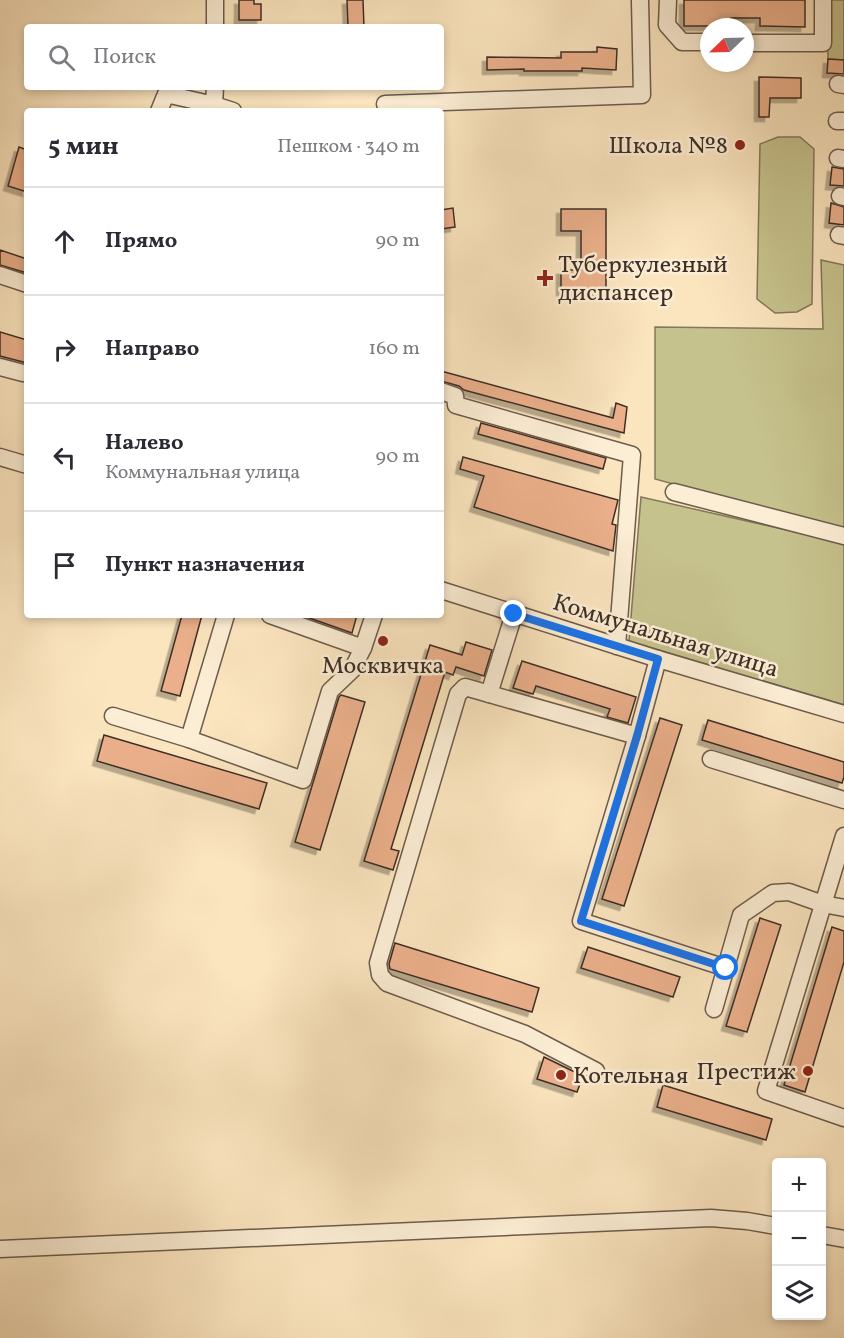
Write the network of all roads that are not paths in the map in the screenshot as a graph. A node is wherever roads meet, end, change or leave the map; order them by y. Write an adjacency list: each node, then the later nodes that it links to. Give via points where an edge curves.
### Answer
1 (215, 0): 5 (street)
2 (640, 0): 9 (street, via 642,95)
3 (668, 0): 6 (street, via 667,25 682,42)
4 (823, 0): 7 (street, via 824,43)
5 (215, 24)
6 (700, 42)
7 (754, 43)
8 (214, 90): 10 (street)
9 (385, 104)
10 (214, 105): 11 (street, via 166,94); 12 (street)
11 (160, 108)
12 (224, 108)
13 (0, 275): 14 (street)
14 (24, 283)
15 (0, 367): 16 (street)
16 (23, 374)
17 (444, 392): 27 (street, via 455,396 456,405 632,455)
18 (0, 457): 19 (street)
19 (24, 464)
20 (674, 492): 21 (street)
21 (844, 536)
22 (444, 591): 23 (street, Коммунальная улица)
23 (514, 614): 27 (street, Коммунальная улица); 30 (street)
24 (225, 618): 34 (street)
25 (278, 618): 28 (street)
26 (373, 618): 28 (street)
27 (617, 646): 29 (street, Коммунальная улица)
28 (363, 648): 34 (street, via 352,670 330,691 303,780)
29 (658, 659): 31 (street, Коммунальная улица); 33 (street)
30 (489, 694): 33 (street); 42 (street, via 465,687 458,694 378,963 380,975 387,982 525,1034)
31 (844, 714)
32 (113, 716): 34 (street)
33 (637, 736): 40 (street, via 581,921)
34 (189, 739)
35 (711, 759): 36 (street)
36 (844, 800)
37 (844, 836): 38 (street)
38 (823, 904): 39 (street); 40 (street, via 789,892 773,893 741,915); 43 (street, via 766,1091)
39 (844, 908)
40 (726, 968): 41 (street)
41 (714, 1010)
42 (596, 1071)
43 (844, 1118)
44 (772, 1225): 47 (street, via 711,1218)
45 (826, 1236): 46 (street)
46 (844, 1239)
47 (0, 1250)

